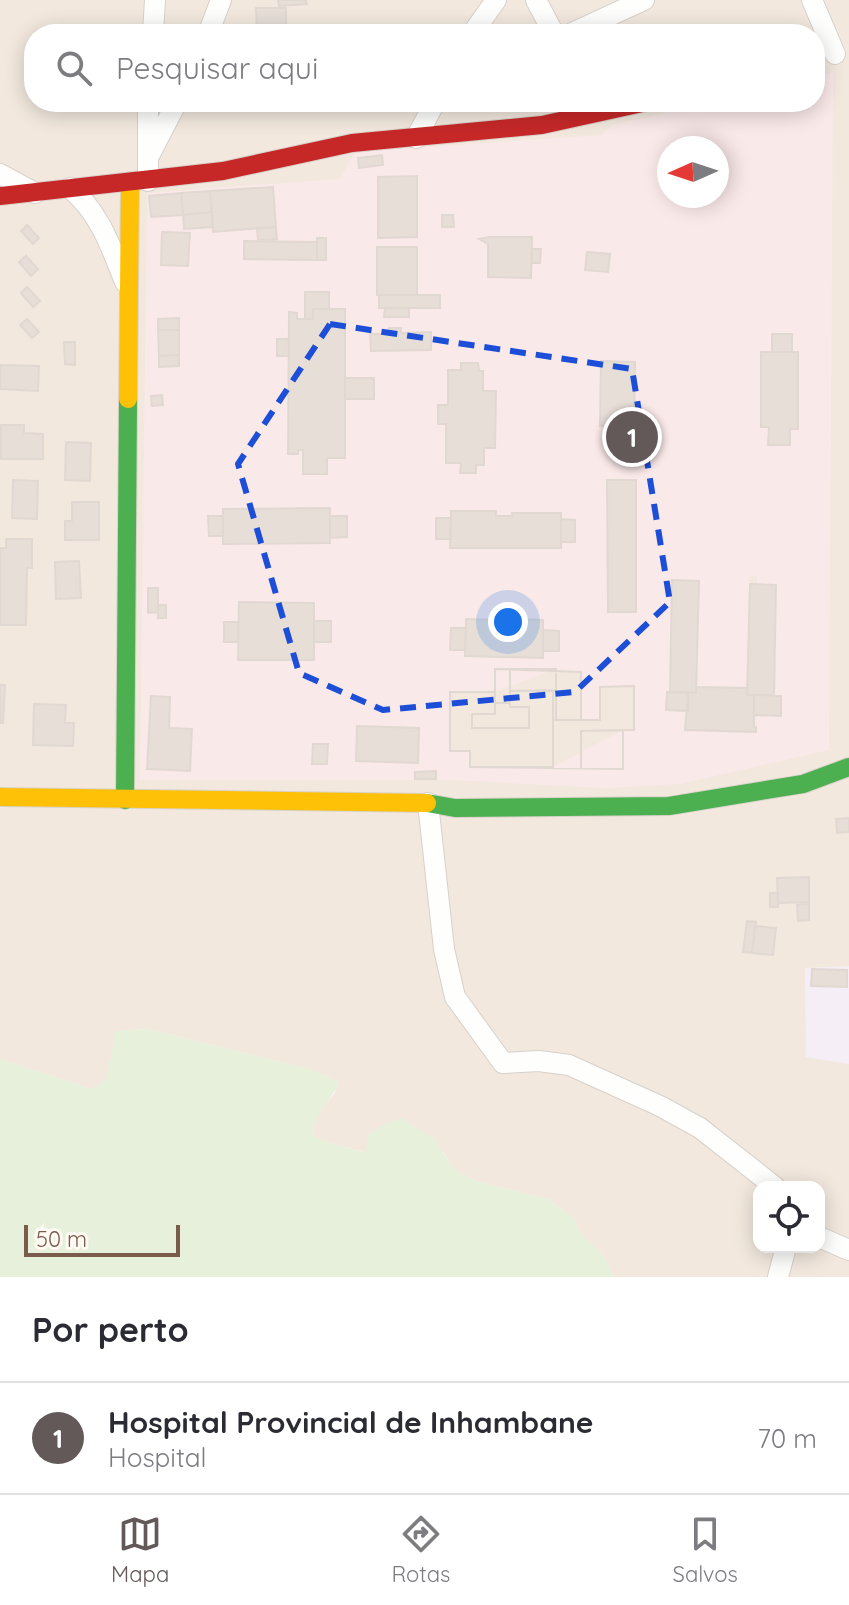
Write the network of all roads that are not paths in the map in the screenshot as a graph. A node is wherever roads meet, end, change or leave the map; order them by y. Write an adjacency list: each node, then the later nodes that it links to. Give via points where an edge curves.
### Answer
1 (155, 0): 7 (street)
2 (221, 0): 8 (street)
3 (496, 0): 9 (street)
4 (536, 0): 10 (street)
5 (644, 0): 11 (street)
6 (812, 0): 12 (street)
7 (154, 24)
8 (212, 24)
9 (479, 24)
10 (549, 24)
11 (592, 24)
12 (821, 24)
13 (825, 34): 14 (street)
14 (833, 55)
15 (148, 112): 20 (street)
16 (172, 112): 20 (street)
17 (430, 112): 19 (street)
18 (601, 112): 19 (street, via 542,125)
19 (416, 138): 22 (street, via 352,143 223,171)
20 (148, 157): 22 (street)
21 (0, 174): 24 (street)
22 (139, 182): 23 (street); 26 (street)
23 (70, 188): 24 (street); 26 (street, via 100,222)
24 (35, 193): 25 (street)
25 (0, 196)
26 (129, 290): 29 (street)
27 (849, 767): 30 (street, via 803,784 669,806 455,808)
28 (0, 797): 29 (street)
29 (125, 800): 30 (street)
30 (428, 803): 31 (street, via 444,949 455,997 503,1063 569,1065 700,1128)
31 (767, 1181)
32 (825, 1240): 33 (street)
33 (849, 1250)
34 (784, 1253): 35 (street)
35 (778, 1277)

